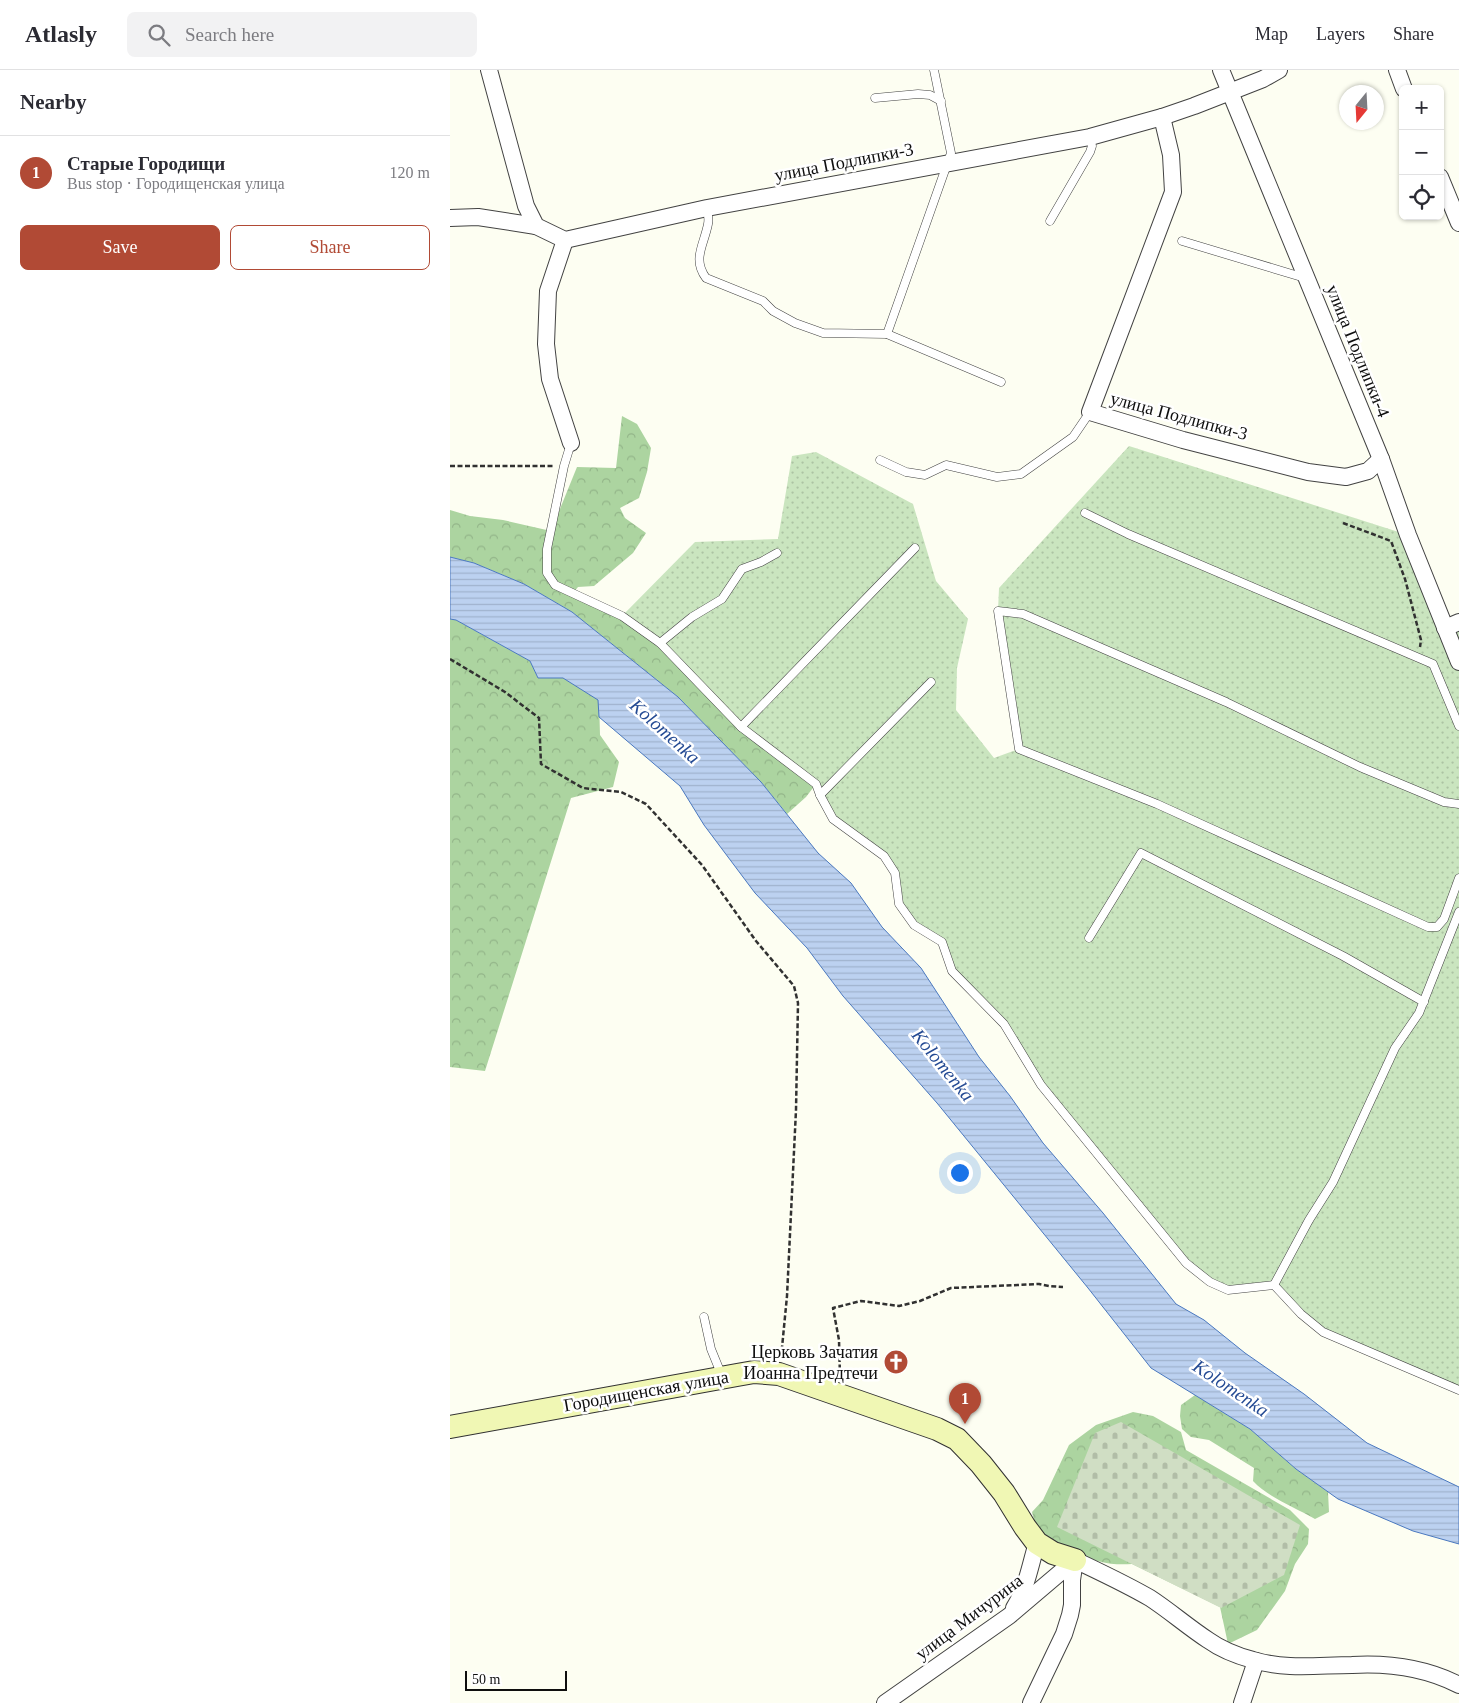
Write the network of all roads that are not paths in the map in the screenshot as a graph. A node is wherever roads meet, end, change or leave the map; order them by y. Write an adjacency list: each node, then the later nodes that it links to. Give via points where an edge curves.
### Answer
1 (489, 70): 18 (street, via 526,206)
2 (934, 70): 9 (lane)
3 (1221, 70): 7 (street, улица Подлипки-4)
4 (1279, 70): 7 (street)
5 (1397, 70): 6 (street)
6 (1403, 85)
7 (1230, 91): 10 (street, улица Подлипки-3); 21 (street, улица Подлипки-4)
8 (875, 98): 9 (lane, via 918,94 930,95)
9 (940, 101): 12 (lane, via 951,153)
10 (1162, 117): 11 (street, улица Подлипки-3); 24 (street, улица Подлипки-3, via 1171,156 1173,192)
11 (1090, 137): 12 (street, улица Подлипки-3); 16 (lane, via 1090,152)
12 (948, 163): 14 (street, улица Подлипки-3); 22 (lane)
13 (1444, 187): 17 (street)
14 (707, 208): 19 (street, улица Подлипки-3); 22 (lane, via 709,222 698,260 706,278 762,301 795,324 823,333)
15 (450, 218): 18 (street, via 478,217)
16 (1050, 221)
17 (1459, 223)
18 (536, 226): 19 (street)
19 (565, 240): 25 (street, via 548,291 546,344 550,379)
20 (1182, 241): 21 (lane)
21 (1306, 278): 26 (street, улица Подлипки-4)
22 (887, 334): 23 (lane)
23 (1001, 382)
24 (1090, 412): 26 (street, улица Подлипки-3, via 1182,440 1308,472 1346,477 1368,471); 27 (lane, via 1073,436 1021,474 997,477 946,465 926,476 906,472)
25 (571, 443): 32 (lane, via 547,549 547,573 555,585 622,616)
26 (1381, 459): 31 (street, улица Подлипки-4, via 1408,535)
27 (880, 460)
28 (1085, 513): 35 (lane, via 1433,664)
29 (915, 548): 36 (lane)
30 (777, 553): 32 (lane, via 742,569 722,599 692,617)
31 (1452, 625): 33 (street, улица Подлипки-4)
32 (660, 643): 36 (lane)
33 (1459, 662)
34 (930, 682): 37 (lane)
35 (1459, 726)
36 (741, 727): 37 (lane, via 816,784)
37 (820, 795): 43 (lane, via 833,819 884,856 895,873 898,904 914,925 942,942 952,971 1004,1024 1041,1085 1186,1263 1210,1282 1228,1290)
38 (1459, 804): 39 (lane, via 1444,802 1360,767 1226,702 1023,614 998,611 1019,749 1157,804 1428,927 1437,927 1444,919)
39 (1459, 878)
40 (1459, 912): 42 (lane)
41 (1089, 938): 42 (lane, via 1141,853 1343,956)
42 (1424, 1002): 43 (lane, via 1395,1048 1333,1182 1308,1220)
43 (1274, 1286): 46 (lane, via 1323,1332)
44 (704, 1317): 45 (lane)
45 (722, 1378): 47 (street, Городищенская улица); 48 (street, Городищенская улица, via 754,1372 780,1374 957,1439 1004,1493)
46 (1459, 1390)
47 (450, 1427)
48 (1037, 1543): 49 (street, Городищенская улица, via 1053,1554); 50 (street, via 1027,1583)
49 (1075, 1560): 50 (street, улица Мичурина); 51 (street, via 1149,1598 1209,1641); 54 (street, via 1070,1615)
50 (1009, 1616): 53 (street, улица Мичурина)
51 (1256, 1661): 52 (street, via 1313,1667 1391,1665 1420,1670); 55 (street)
52 (1459, 1685)
53 (885, 1703)
54 (1031, 1703)
55 (1242, 1703)

